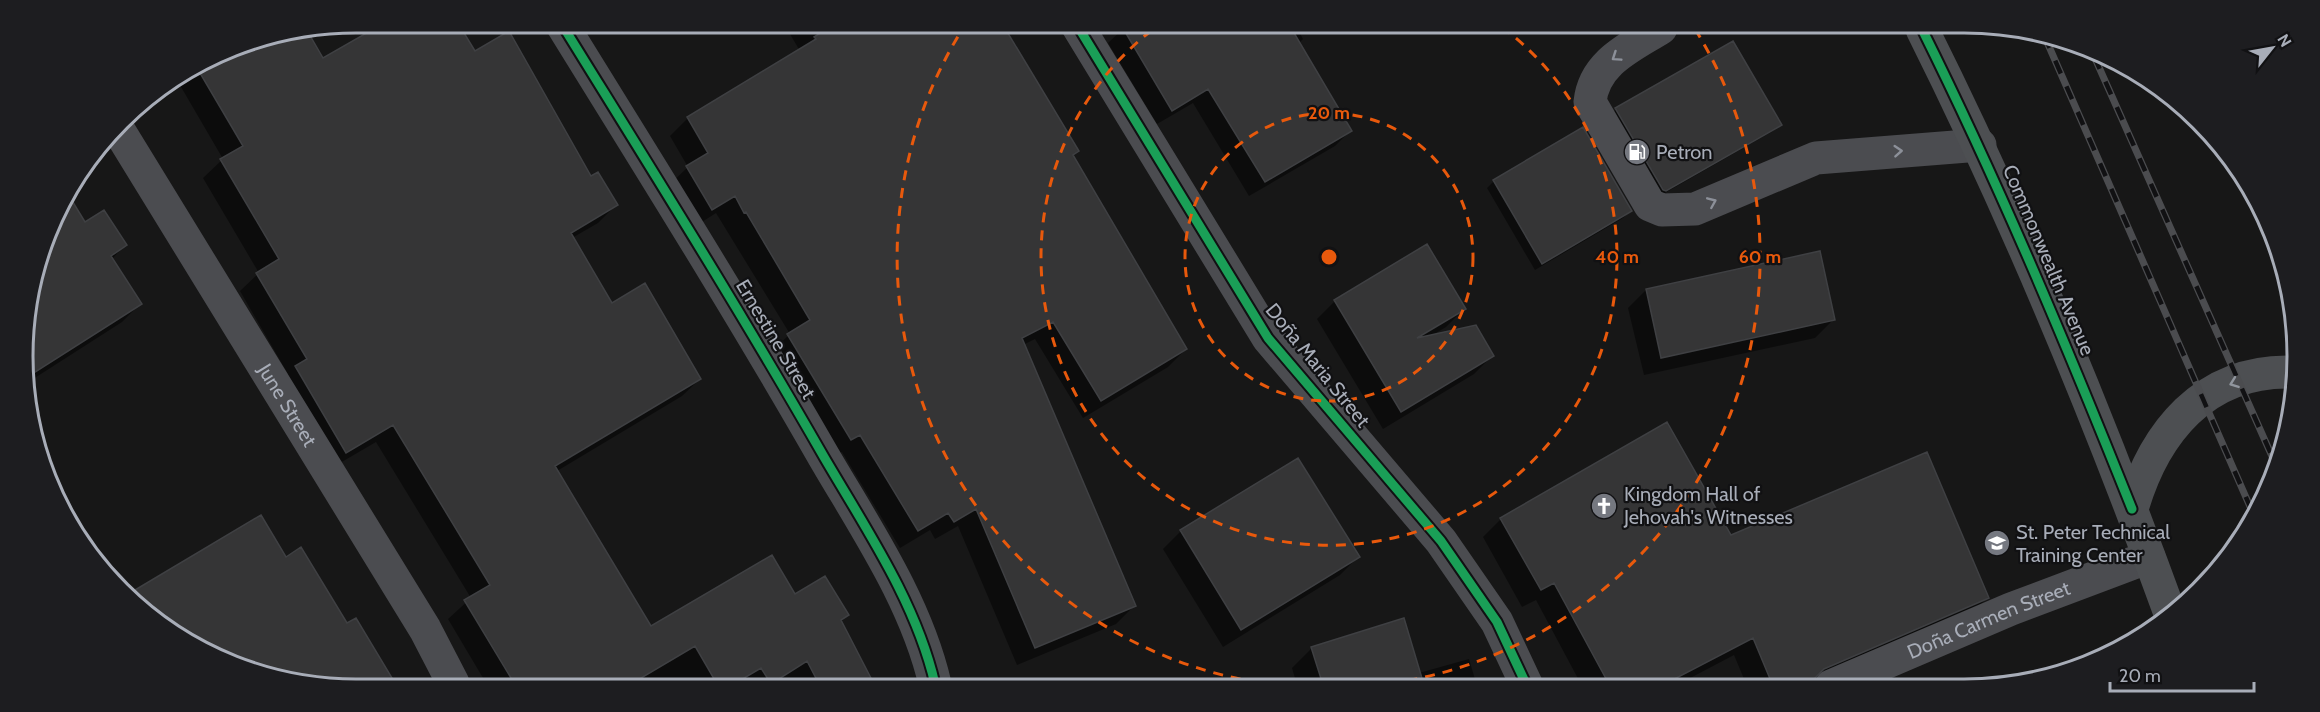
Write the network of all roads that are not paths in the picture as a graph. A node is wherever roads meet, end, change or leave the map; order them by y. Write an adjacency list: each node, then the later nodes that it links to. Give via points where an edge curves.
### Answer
1 (567, 33): 12 (street, Ernestine Street, via 767,356 898,585)
2 (1082, 33): 13 (street, Doña Maria Street, via 1268,338 1441,541 1497,622)
3 (1653, 33): 6 (street, one-way to 6, via 1608,61 1591,91 1590,102 1655,209 1695,210 1816,158)
4 (1924, 33): 6 (main road, Commonwealth Avenue)
5 (121, 135): 11 (street, June Street, via 425,629)
6 (1980, 145): 8 (main road, Commonwealth Avenue, via 2057,319)
7 (2286, 372): 8 (main road, one-way to 8, via 2234,383 2189,408 2158,444 2139,483)
8 (2132, 510): 9 (main road, Commonwealth Avenue)
9 (2149, 557): 10 (main road, Commonwealth Avenue); 14 (street, Doña Carmen Street, via 2011,609)
10 (2168, 606)
11 (451, 679)
12 (934, 679)
13 (1524, 679)
14 (1847, 679)

